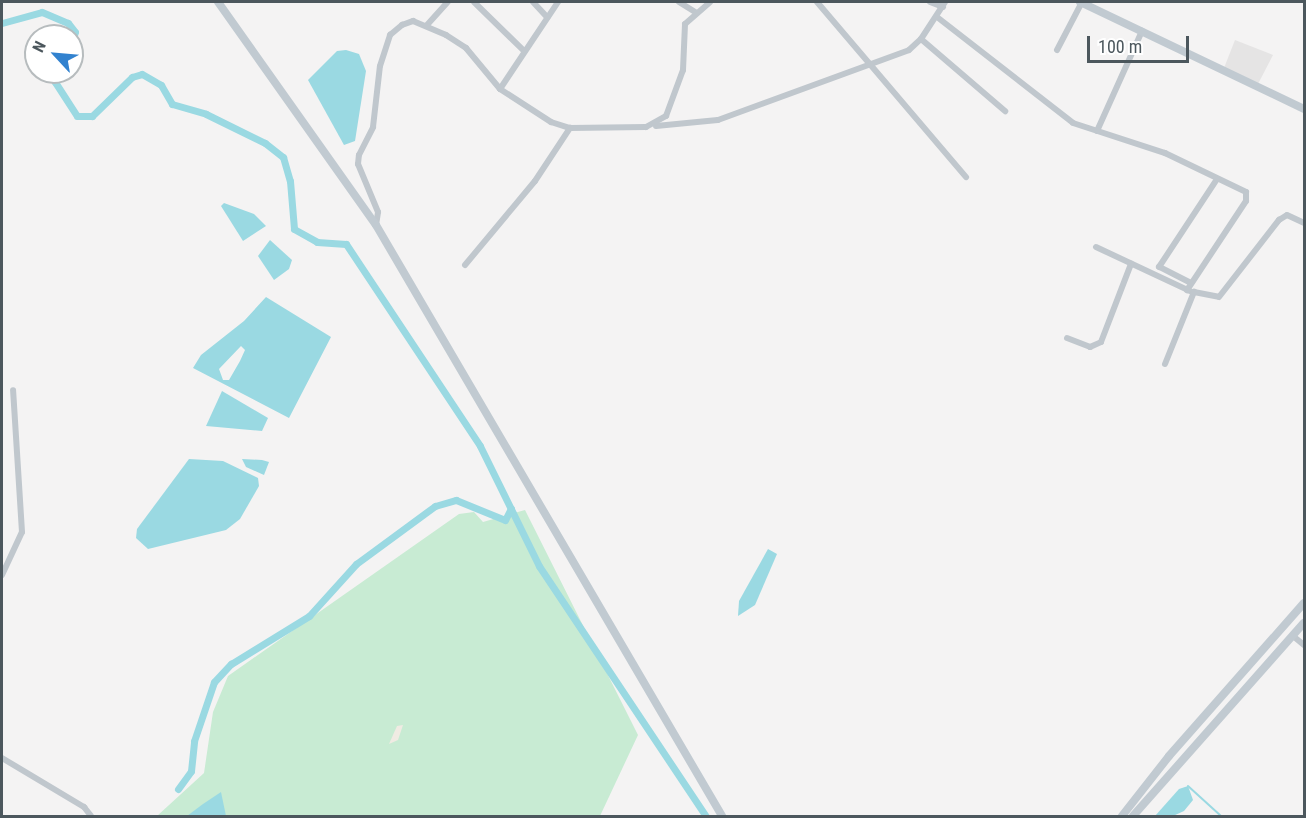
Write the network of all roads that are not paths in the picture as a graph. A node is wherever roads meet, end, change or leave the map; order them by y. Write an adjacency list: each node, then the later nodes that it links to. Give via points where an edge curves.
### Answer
1 (218, 2): 30 (main road)
2 (448, 2): 15 (street)
3 (474, 2): 19 (street)
4 (533, 2): 13 (street)
5 (558, 2): 13 (street)
6 (679, 2): 12 (street)
7 (710, 2): 12 (street)
8 (817, 2): 20 (street)
9 (930, 2): 11 (street)
10 (1081, 2): 16 (main road); 18 (street)
11 (944, 4): 14 (street)
12 (695, 12): 24 (street, via 685,24 683,70 672,103 666,116)
13 (547, 17): 19 (street)
14 (937, 17): 17 (street); 26 (street, via 1064,116)
15 (427, 25): 21 (street, via 466,48); 30 (street, via 413,21 390,35 380,66 373,127 358,164 378,212)
16 (1142, 31): 22 (main road); 26 (street)
17 (921, 39): 20 (street, via 909,51); 23 (street)
18 (1057, 50)
19 (524, 51): 21 (street)
20 (870, 66): 24 (street, via 718,120); 27 (street)
21 (500, 89): 25 (street, via 537,115)
22 (1305, 110)
23 (1005, 111)
24 (646, 127): 25 (street)
25 (570, 128): 33 (street, via 535,181)
26 (1097, 132): 28 (street, via 1165,153)
27 (966, 177)
28 (1217, 178): 34 (street, via 1246,192 1246,201); 34 (street, via 1159,267)
29 (1305, 223): 35 (street, via 1287,215 1279,220 1219,297)
30 (376, 225): 46 (main road)
31 (1096, 247): 32 (street)
32 (1131, 264): 35 (street); 36 (street, via 1101,342 1090,346)
33 (465, 265)
34 (1191, 283): 35 (street)
35 (1190, 291): 37 (street)
36 (1067, 338)
37 (1165, 364)
38 (13, 390): 39 (street, via 22,532)
39 (2, 575)
40 (1305, 603): 47 (main road, via 1169,756)
41 (1305, 623): 42 (main road)
42 (1293, 636): 43 (street); 48 (main road)
43 (1305, 645)
44 (2, 758): 45 (street, via 75,801)
45 (91, 816)
46 (722, 816)
47 (1122, 816)
48 (1133, 816)

